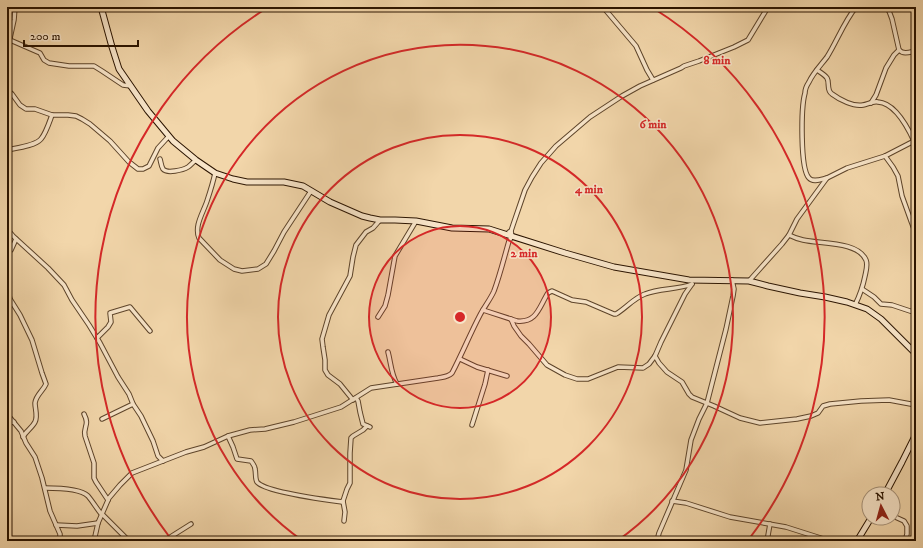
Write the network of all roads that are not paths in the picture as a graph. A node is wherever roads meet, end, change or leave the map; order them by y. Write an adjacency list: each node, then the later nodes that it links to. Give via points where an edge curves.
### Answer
1 (15, 7): 7 (street)
2 (101, 7): 13 (street, via 116,62)
3 (603, 7): 12 (street, via 636,46)
4 (768, 7): 12 (street, via 748,40)
5 (856, 7): 11 (street)
6 (885, 7): 8 (street, via 892,18)
7 (10, 40): 10 (street); 13 (street, via 39,53 49,63 94,66 123,85)
8 (899, 50): 9 (street, via 901,53); 15 (street, via 886,68)
9 (916, 51)
10 (7, 52)
11 (817, 70): 15 (street, via 826,76 830,93 855,105); 24 (street, via 809,81 805,93 804,161 809,178)
12 (653, 80): 29 (street, via 590,117 556,146 541,163 525,190)
13 (132, 86): 17 (street, via 148,111)
14 (7, 90): 16 (street, via 23,107)
15 (871, 103): 18 (street, via 885,104 894,110)
16 (52, 115): 17 (street, via 68,115 82,119 103,134 129,162 140,169 149,166 158,148); 19 (street, via 40,140)
17 (169, 136): 22 (street)
18 (915, 141): 20 (street)
19 (7, 150)
20 (885, 156): 24 (street, via 847,168); 31 (street, via 898,176 902,196)
21 (160, 159): 22 (street, via 163,170 168,172 183,169)
22 (196, 160): 23 (street)
23 (214, 173): 25 (street, via 247,182 294,184 303,186); 25 (street, via 200,216 198,235 220,260 242,271 258,269 266,264)
24 (827, 178): 30 (street)
25 (311, 192): 26 (street, via 362,216)
26 (380, 220): 27 (street); 54 (street, via 356,245 350,276 329,315 322,339 325,370)
27 (416, 221): 29 (street, via 452,228 489,229); 43 (street, via 395,256 385,306)
28 (7, 229): 32 (street)
29 (510, 234): 34 (street, via 614,267); 41 (street, via 499,276)
30 (789, 234): 36 (street); 39 (street, via 803,240 849,247 862,255 866,259)
31 (916, 234)
32 (16, 239): 33 (street); 46 (street, via 62,283)
33 (7, 253)
34 (700, 280): 35 (street); 37 (street)
35 (732, 280): 36 (street); 55 (street, via 733,296)
36 (749, 281): 40 (street)
37 (692, 284): 44 (street, via 647,293 616,314 552,291 548,293 534,317 522,322); 49 (street)
38 (7, 288): 66 (street, via 10,299 32,340 46,384 35,404 35,422)
39 (862, 289): 40 (street); 42 (street, via 881,304)
40 (855, 305): 48 (street, via 867,309 881,319)
41 (483, 310): 44 (street); 50 (street)
42 (916, 313)
43 (378, 317)
44 (512, 319): 49 (street, via 521,336 547,365 577,379 588,379 618,367 643,368)
45 (150, 331): 46 (street, via 130,307 127,307 110,313 111,322)
46 (97, 338): 56 (street)
47 (388, 352): 53 (street, via 393,378)
48 (916, 354)
49 (655, 356): 55 (street, via 667,372 682,382 692,398)
50 (460, 359): 51 (street); 53 (street, via 448,376)
51 (488, 370): 52 (street); 63 (street)
52 (507, 376)
53 (397, 384): 54 (street, via 371,388)
54 (355, 399): 65 (street, via 341,407 294,422); 73 (street, via 358,401 363,424 368,426 351,438 350,483)
55 (707, 403): 57 (street, via 740,418 760,422 811,416 818,413 823,406 830,404 889,400); 74 (street, via 691,440 686,470)
56 (133, 404): 60 (street); 67 (street, via 141,416)
57 (916, 405)
58 (7, 414): 61 (street)
59 (84, 414): 72 (street, via 87,422 84,433 94,462 94,478)
60 (102, 419)
61 (14, 422): 62 (street); 66 (street)
62 (7, 423)
63 (472, 425)
64 (916, 434): 70 (street)
65 (228, 436): 68 (street); 73 (street, via 237,459 251,461 255,467 257,482 264,486 317,499)
66 (23, 437): 71 (street, via 35,457)
67 (158, 456): 68 (street); 69 (street)
68 (163, 461): 69 (street)
69 (154, 465): 72 (street, via 132,473)
70 (889, 486)
71 (45, 488): 75 (street, via 82,492); 81 (street, via 48,507)
72 (108, 500): 75 (street)
73 (343, 501): 77 (street)
74 (672, 502): 80 (street, via 686,503 730,517); 87 (street)
75 (102, 514): 78 (street); 85 (street)
76 (901, 520): 91 (street, via 907,526)
77 (344, 521)
78 (98, 523): 81 (street); 84 (street)
79 (191, 524): 86 (street)
80 (770, 524): 88 (street); 89 (street)
81 (56, 525): 83 (street, via 60,537)
82 (866, 526): 90 (street)
83 (58, 541)
84 (94, 541)
85 (129, 541)
86 (164, 541)
87 (657, 541)
88 (767, 541)
89 (830, 541)
90 (856, 541)
91 (905, 541)

